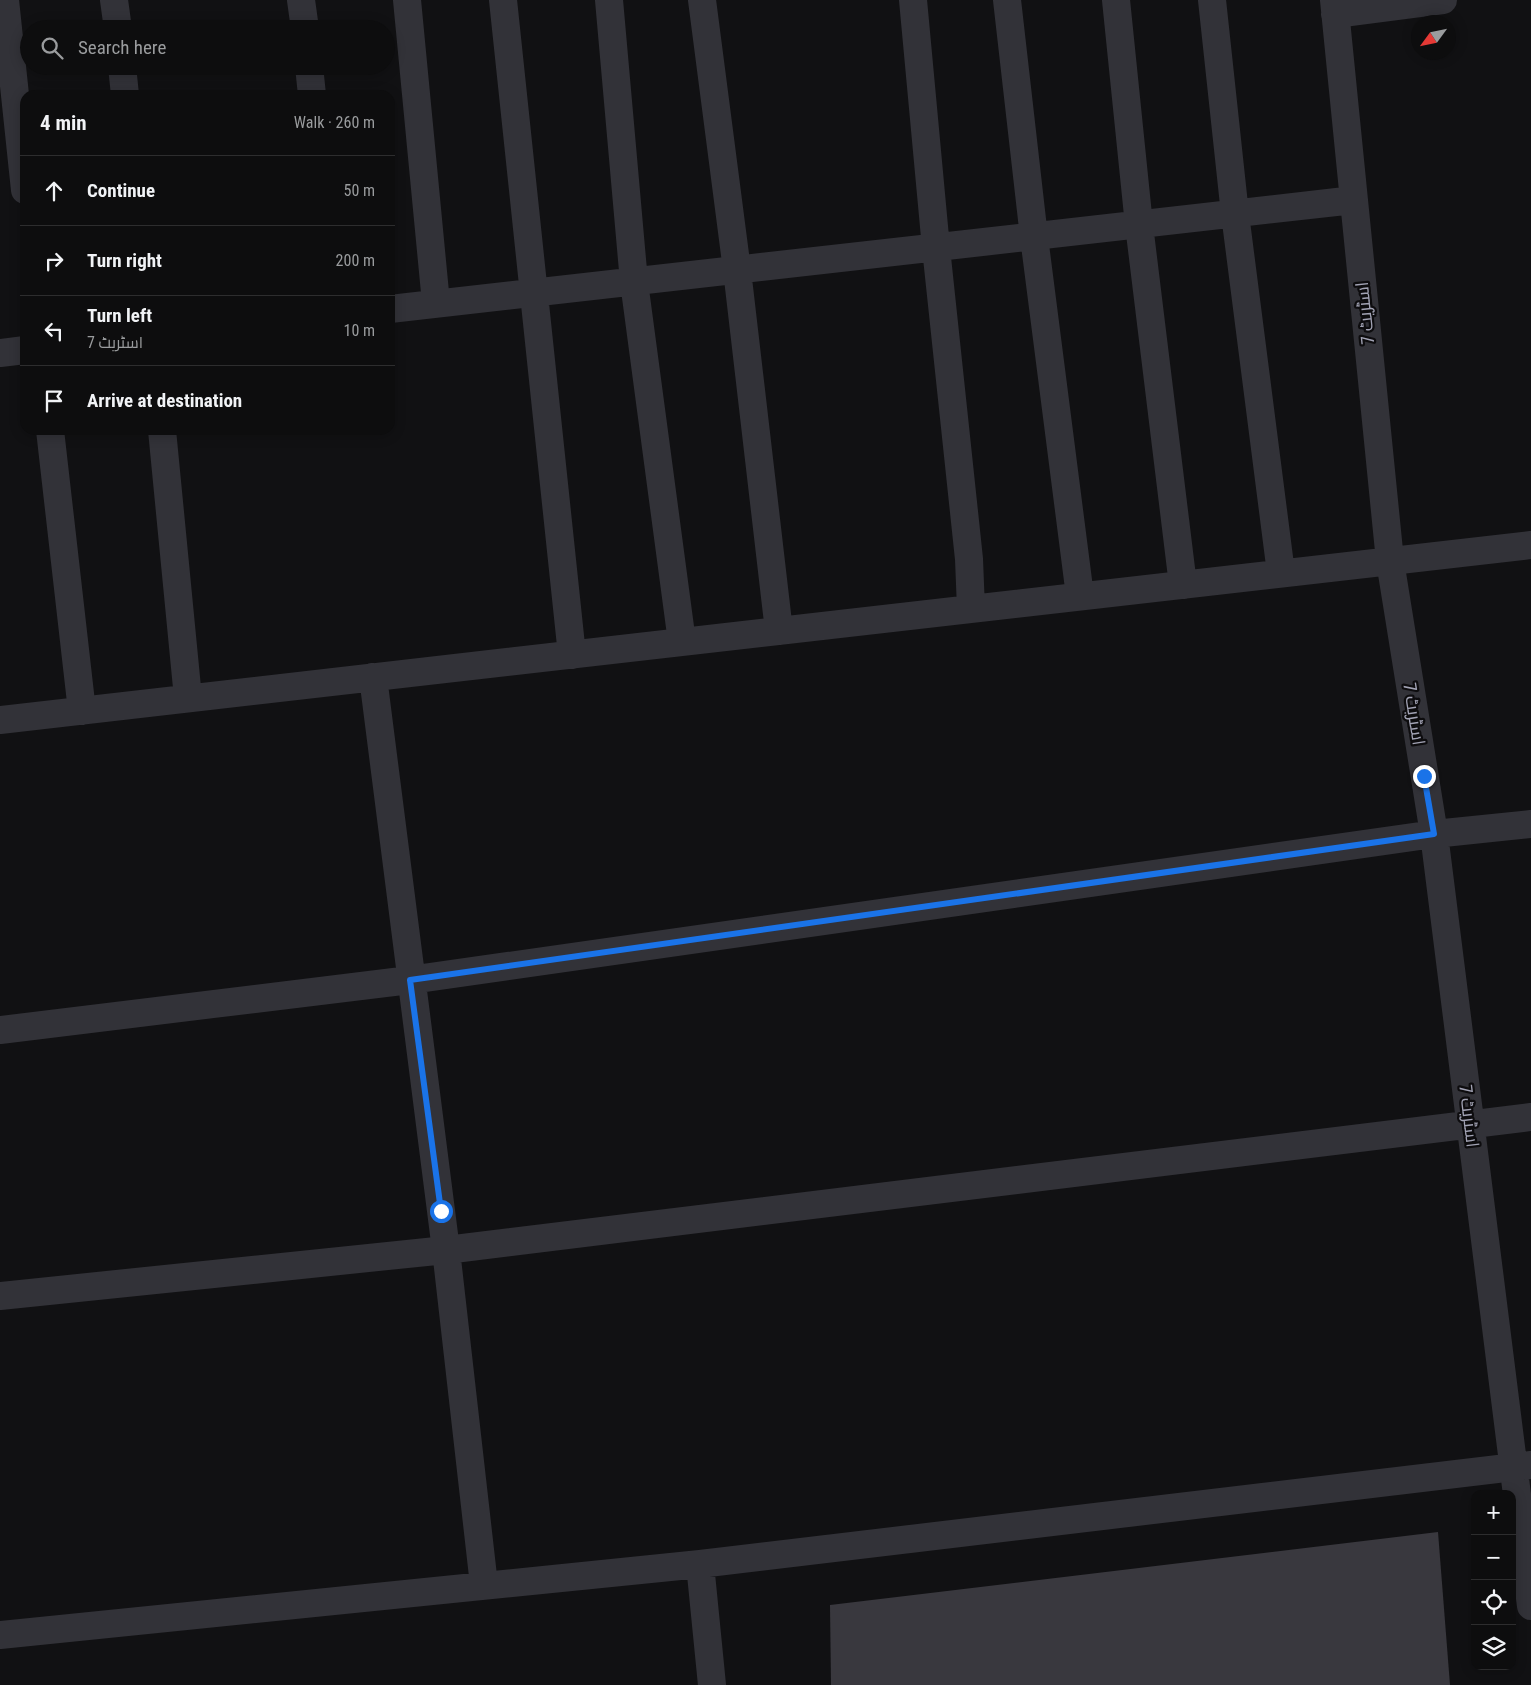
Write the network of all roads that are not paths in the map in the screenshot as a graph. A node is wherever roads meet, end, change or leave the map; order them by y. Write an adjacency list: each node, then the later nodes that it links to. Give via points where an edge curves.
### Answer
1 (6, 0): 20 (street)
2 (114, 0): 14 (street)
3 (301, 0): 15 (street)
4 (407, 0): 29 (street)
5 (503, 0): 28 (street)
6 (609, 0): 27 (street)
7 (702, 0): 26 (street)
8 (913, 0): 25 (street)
9 (1007, 0): 24 (street)
10 (1116, 0): 23 (street)
11 (1212, 0): 22 (street)
12 (1443, 0): 13 (street)
13 (1334, 7): 21 (street, اسٹریٹ 7)
14 (117, 20)
15 (303, 20)
16 (123, 75): 18 (street)
17 (310, 75): 19 (street)
18 (124, 90)
19 (311, 90)
20 (20, 140)
21 (1354, 200): 22 (street); 36 (street, اسٹریٹ 7)
22 (1235, 214): 23 (street); 37 (street)
23 (1139, 225): 24 (street); 38 (street)
24 (1034, 237): 25 (street); 39 (street)
25 (936, 248): 26 (street); 40 (street, via 969,559)
26 (737, 270): 27 (street); 41 (street)
27 (634, 282): 28 (street); 42 (street)
28 (533, 293): 29 (street); 43 (street)
29 (436, 303): 30 (street)
30 (395, 308)
31 (20, 351): 32 (street)
32 (0, 353)
33 (51, 435): 46 (street)
34 (162, 435): 45 (street)
35 (1531, 545): 36 (street)
36 (1390, 561): 37 (street); 49 (street, اسٹریٹ 7)
37 (1280, 573): 38 (street)
38 (1183, 585): 39 (street)
39 (1080, 596): 40 (street)
40 (971, 609): 41 (street)
41 (779, 631): 42 (street)
42 (682, 642): 43 (street)
43 (572, 655): 44 (street)
44 (372, 677): 45 (street); 50 (street)
45 (188, 698): 46 (street)
46 (82, 711): 47 (street)
47 (0, 720)
48 (1531, 824): 49 (street)
49 (1434, 834): 50 (street); 53 (street, اسٹریٹ 7)
50 (410, 980): 51 (street); 54 (street)
51 (0, 1030)
52 (1531, 1117): 53 (street)
53 (1470, 1123): 54 (street); 56 (street, اسٹریٹ 7)
54 (446, 1250): 55 (street); 58 (street)
55 (0, 1296)
56 (1523, 1466): 57 (street); 59 (street, اسٹریٹ 7)
57 (700, 1564): 58 (street); 61 (street)
58 (484, 1586): 60 (street)
59 (1531, 1606)
60 (0, 1635)
61 (712, 1685)

